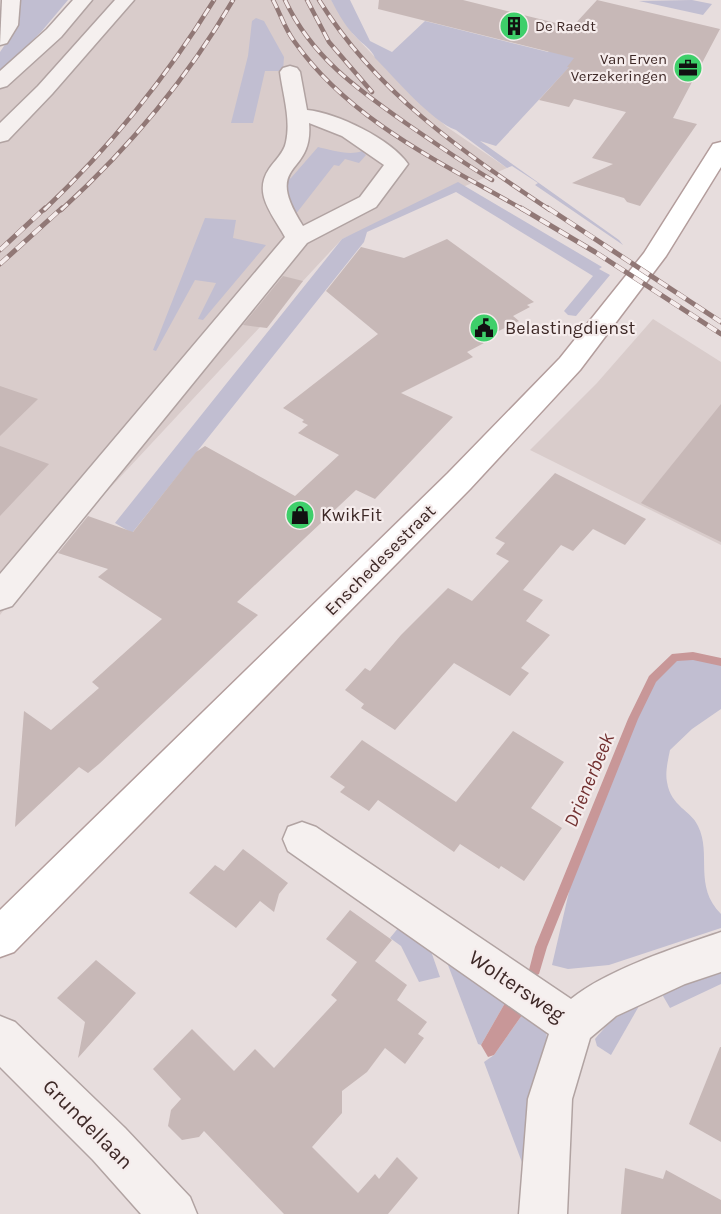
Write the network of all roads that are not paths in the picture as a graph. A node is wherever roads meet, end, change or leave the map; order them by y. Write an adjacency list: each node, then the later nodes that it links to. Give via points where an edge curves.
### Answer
1 (10, 0): 4 (street, via 8,26)
2 (82, 0): 6 (street, via 54,33)
3 (125, 0): 8 (street)
4 (0, 39)
5 (290, 72): 7 (street)
6 (0, 82)
7 (296, 116): 10 (street, via 297,146 273,179 274,196); 10 (street, via 314,116 343,125 397,164 368,202)
8 (0, 135)
9 (721, 149): 13 (main road, Enschedesestraat, via 654,256 570,364 459,481)
10 (298, 238): 11 (street)
11 (0, 597)
12 (302, 839): 15 (street, Woltersweg)
13 (0, 938)
14 (721, 952): 15 (street, via 602,1000)
15 (573, 1025): 18 (street, Woltersweg, via 550,1099)
16 (0, 1037): 17 (street, Grundellaan, via 109,1144)
17 (173, 1214)
18 (543, 1214)

